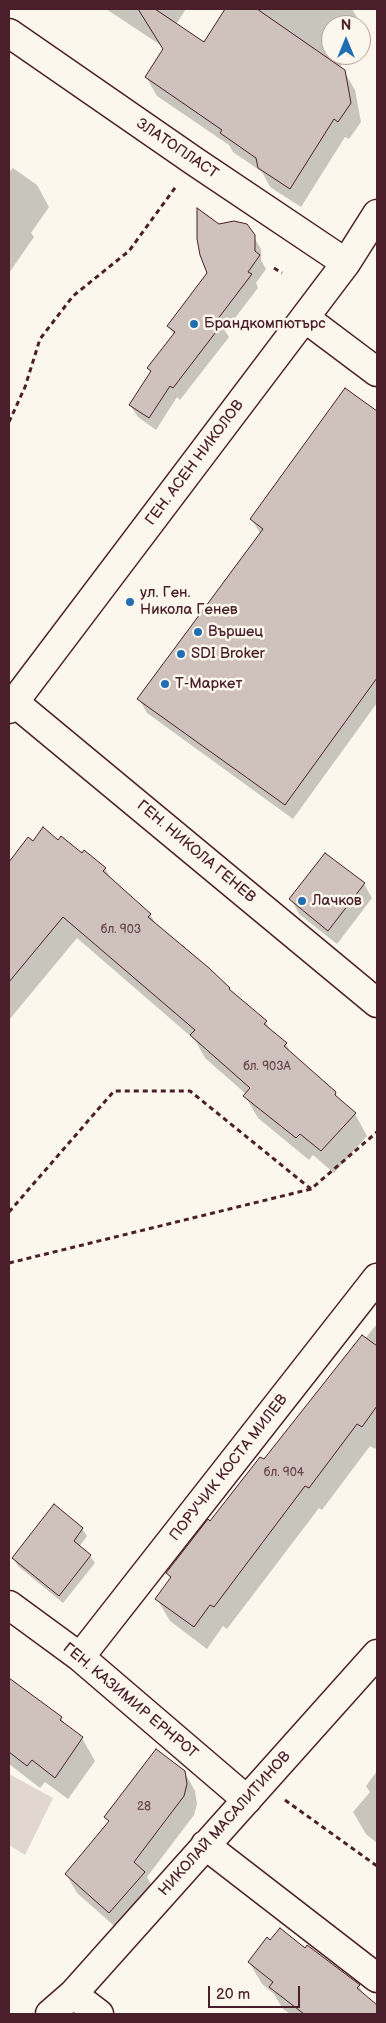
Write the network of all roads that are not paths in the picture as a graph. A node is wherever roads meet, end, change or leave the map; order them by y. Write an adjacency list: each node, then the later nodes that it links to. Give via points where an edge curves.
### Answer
1 (9, 33): 3 (street, ЗЛАТОПЛАСТ)
2 (377, 214): 3 (street, ГЕН. АСЕН НИКОЛОВ)
3 (346, 262): 4 (street, ГЕН. АСЕН НИКОЛОВ)
4 (305, 318): 5 (street); 6 (street, ГЕН. АСЕН НИКОЛОВ)
5 (377, 372)
6 (11, 705): 7 (street, ГЕН. НИКОЛА ГЕНЕВ)
7 (377, 1003)
8 (377, 1278): 11 (street, ПОРУЧИК КОСТА МИЛЕВ)
9 (9, 1605): 11 (street, ГЕН. КАЗИМИР ЕРНРОТ)
10 (377, 1654): 12 (street, НИКОЛАЙ МАСАЛИТИНОВ)
11 (80, 1657): 12 (street, ГЕН. КАЗИМИР ЕРНРОТ)
12 (255, 1792): 13 (street, НИКОЛАЙ МАСАЛИТИНОВ)
13 (205, 1845): 14 (street); 15 (street, НИКОЛАЙ МАСАЛИТИНОВ)
14 (377, 1978)
15 (73, 1994): 16 (street, НИКОЛАЙ МАСАЛИТИНОВ); 17 (street)
16 (50, 2014)
17 (99, 2014)

